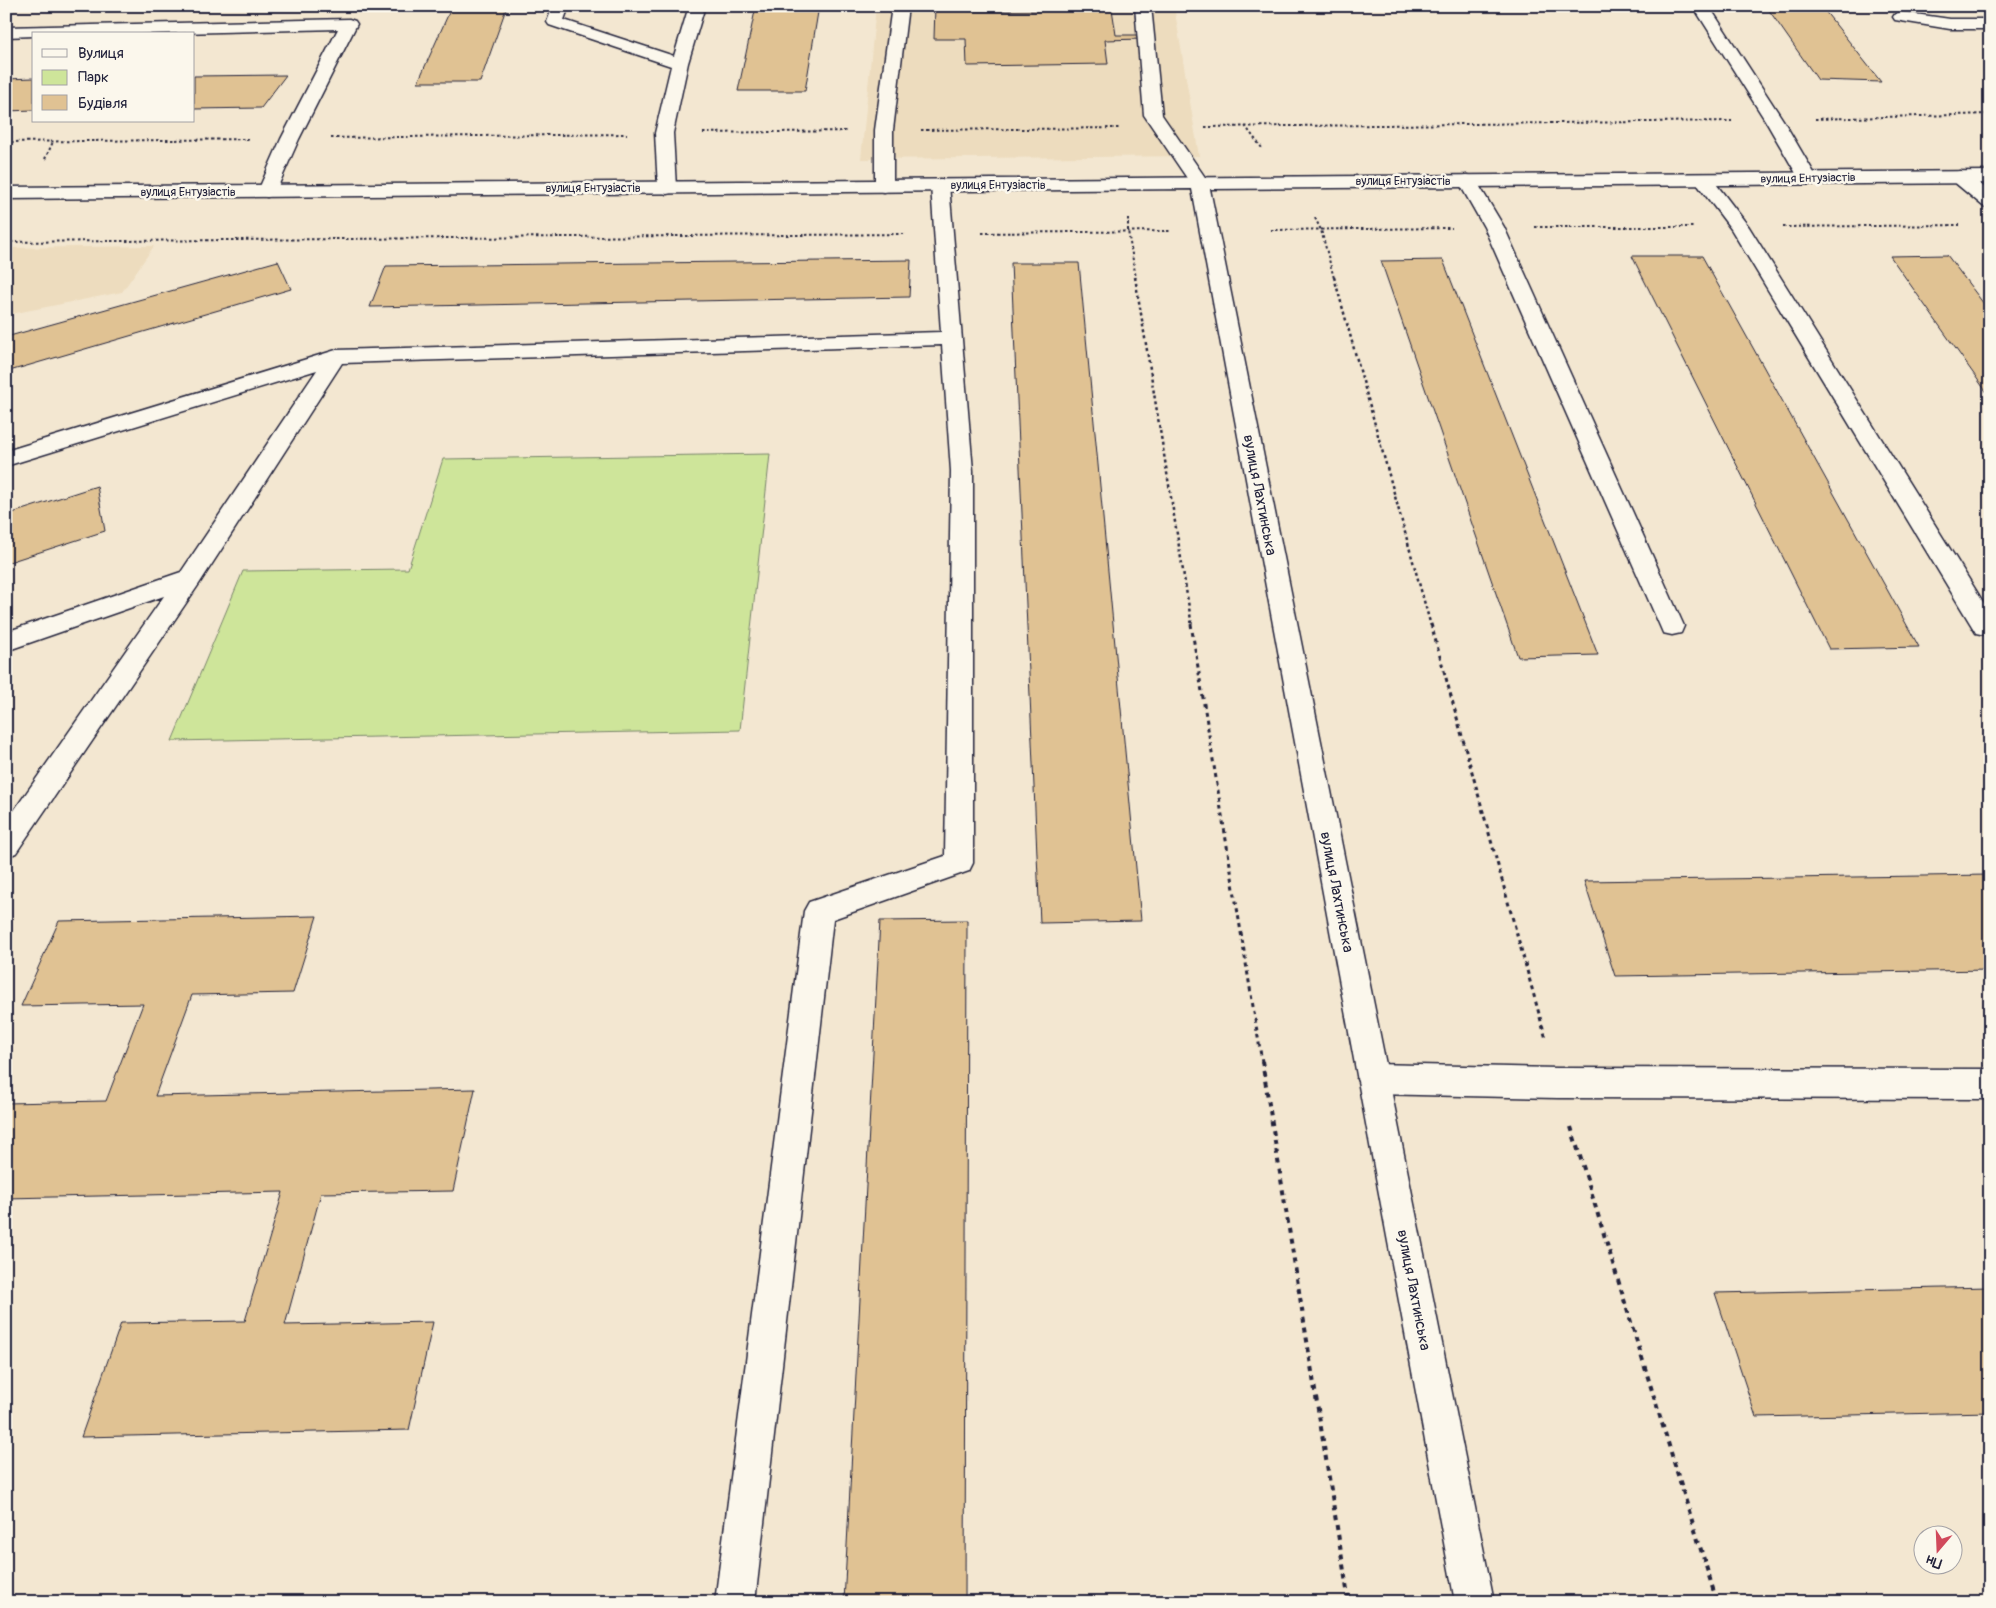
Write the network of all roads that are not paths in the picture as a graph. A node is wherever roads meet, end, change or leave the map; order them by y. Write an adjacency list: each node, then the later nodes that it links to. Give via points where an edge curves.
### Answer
1 (562, 6): 9 (street, via 555,22)
2 (697, 6): 9 (street)
3 (900, 6): 17 (street, via 884,130)
4 (1143, 6): 15 (street, via 1153,115)
5 (1701, 6): 12 (street)
6 (1901, 17): 7 (street, via 1950,24)
7 (1990, 24)
8 (6, 32): 19 (street, via 349,24 290,138)
9 (680, 63): 18 (street, via 664,133)
10 (1960, 177): 11 (street, вулиця Ентузіастів); 12 (street, вулиця Ентузіастів); 21 (street)
11 (1990, 177)
12 (1808, 178): 13 (street, вулиця Ентузіастів)
13 (1703, 180): 14 (street, вулиця Ентузіастів); 27 (street, via 1739,227)
14 (1467, 181): 15 (street, вулиця Ентузіастів); 26 (street, via 1494,227)
15 (1200, 183): 16 (street, вулиця Ентузіастів); 30 (street, вулиця Лахтинська)
16 (940, 185): 17 (street, вулиця Ентузіастів); 22 (street)
17 (884, 186): 18 (street, вулиця Ентузіастів)
18 (667, 188): 19 (street, вулиця Ентузіастів)
19 (267, 191): 20 (street, вулиця Ентузіастів)
20 (6, 193)
21 (1990, 202)
22 (953, 338): 23 (street); 32 (street, via 962,471 959,863 819,911)
23 (336, 357): 24 (street); 25 (street)
24 (6, 459)
25 (190, 578): 28 (street); 29 (street)
26 (1672, 626)
27 (1985, 626)
28 (6, 642)
29 (6, 845)
30 (1373, 1079): 31 (street, via 1558,1083); 33 (street, вулиця Лахтинська)
31 (1990, 1084)
32 (735, 1602)
33 (1475, 1602)

